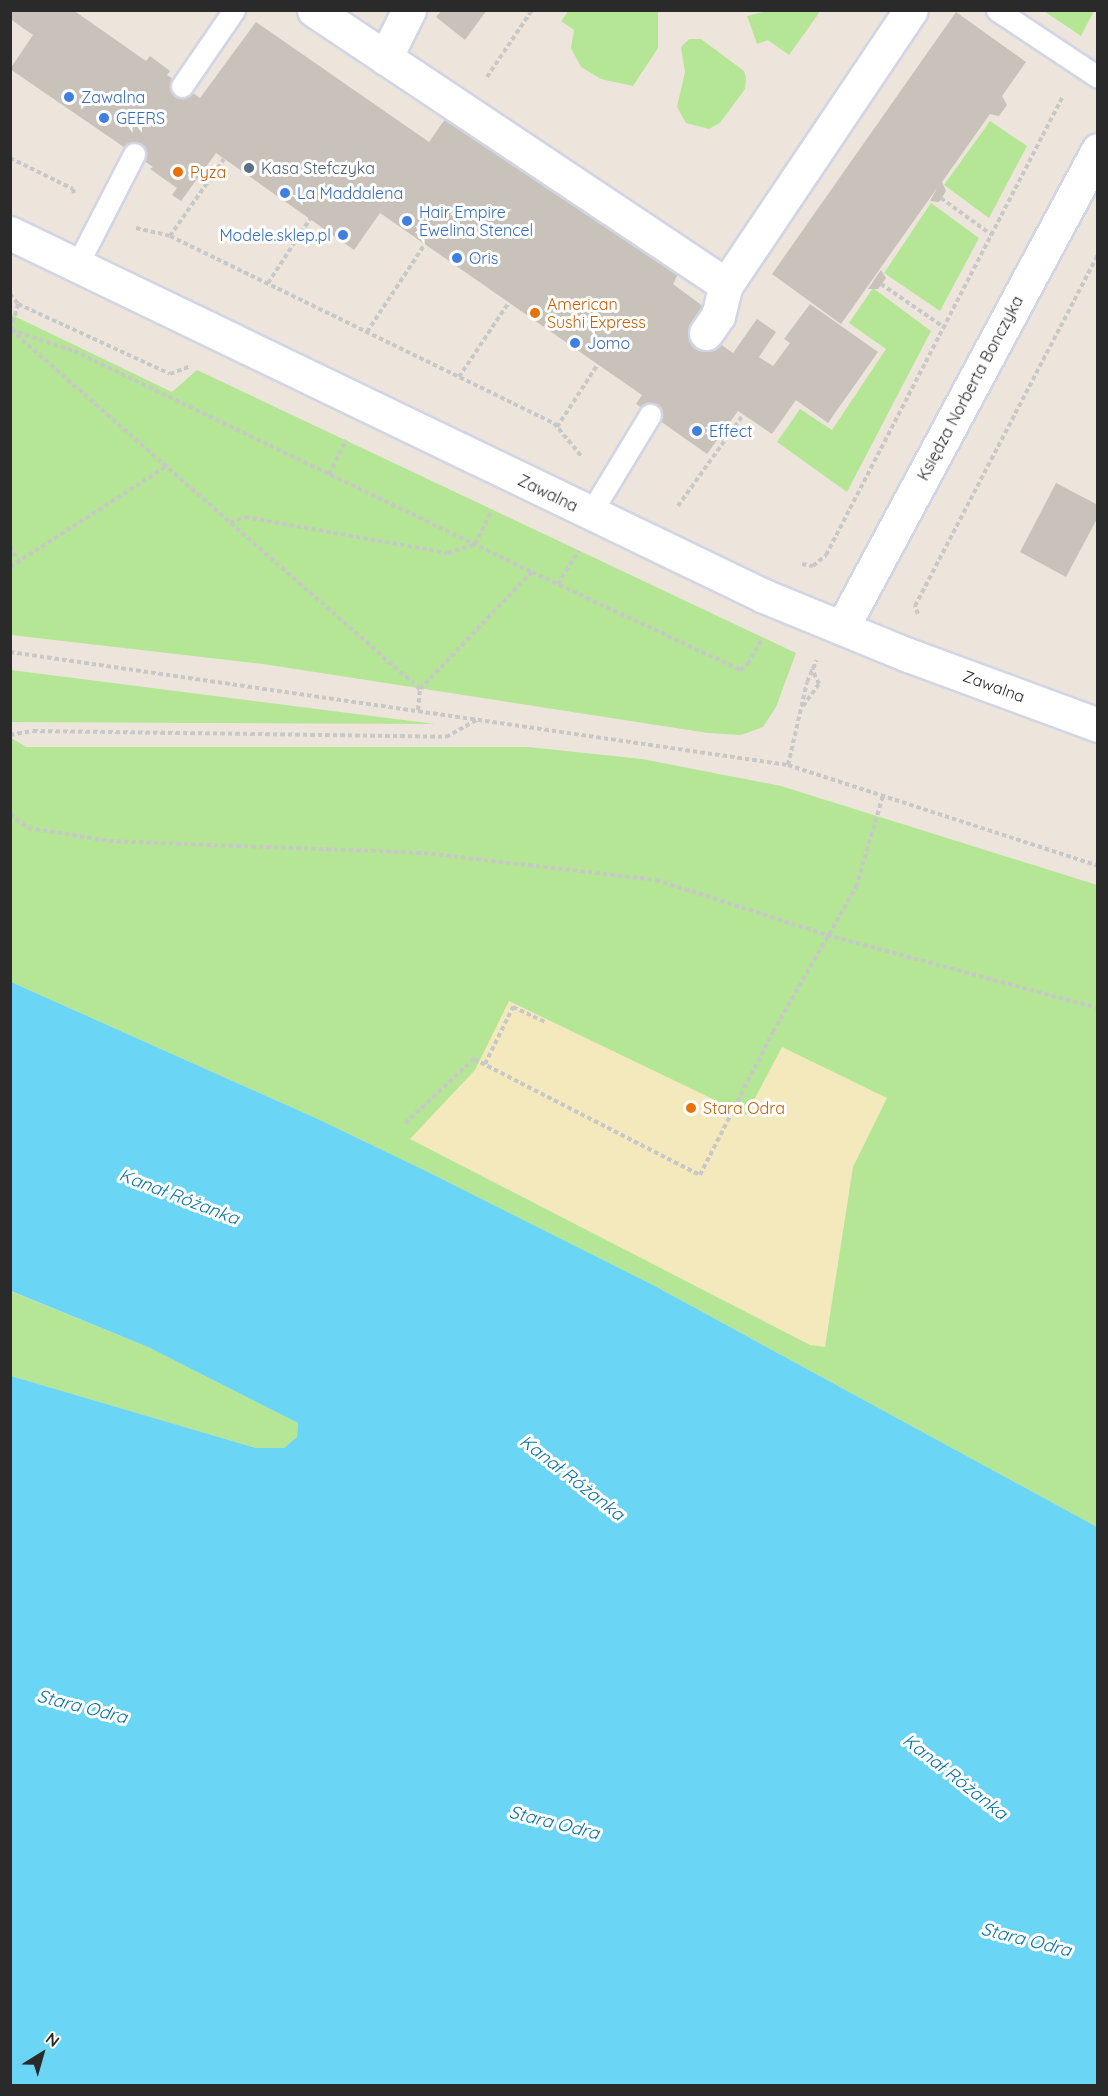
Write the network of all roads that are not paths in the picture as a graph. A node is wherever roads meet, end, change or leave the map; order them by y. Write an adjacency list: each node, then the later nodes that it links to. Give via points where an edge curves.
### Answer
1 (234, 10): 8 (lane)
2 (314, 10): 6 (street)
3 (409, 10): 6 (street)
4 (911, 10): 13 (street)
5 (997, 10): 7 (lane)
6 (385, 58): 13 (street)
7 (1098, 77)
8 (182, 86)
9 (1098, 150): 17 (street, Księdza Norberta Bonczyka)
10 (134, 154): 12 (lane)
11 (10, 233): 12 (street, Zawalna)
12 (76, 267): 16 (street, Zawalna)
13 (726, 285): 14 (street, via 718,316)
14 (706, 333)
15 (650, 415): 16 (lane)
16 (590, 514): 17 (street, Zawalna, via 764,596)
17 (843, 626): 18 (street, Zawalna, via 908,655)
18 (1098, 725)

